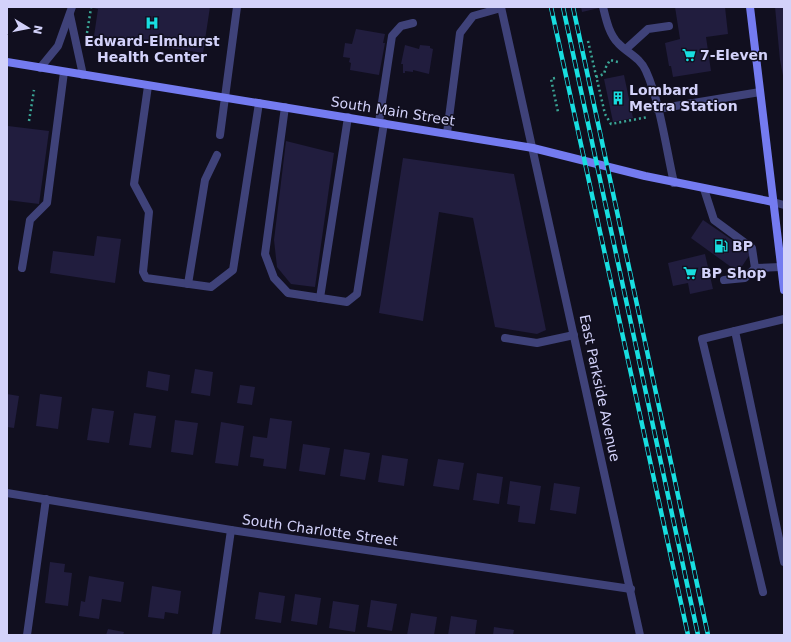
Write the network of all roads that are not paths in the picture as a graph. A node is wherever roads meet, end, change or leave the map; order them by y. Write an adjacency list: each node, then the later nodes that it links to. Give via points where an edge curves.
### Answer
1 (237, 7): 15 (street)
2 (603, 7): 8 (street, via 613,36 618,44)
3 (750, 7): 14 (main road)
4 (501, 8): 21 (street, via 473,16 460,33); 23 (street, East Parkside Avenue)
5 (71, 11): 10 (street, via 58,46); 12 (street)
6 (413, 23): 20 (street, via 401,26 392,36)
7 (669, 26): 8 (street, via 648,29)
8 (626, 49): 18 (street, via 645,69)
9 (7, 62): 10 (main road, South Main Street)
10 (40, 68): 11 (main road, South Main Street)
11 (64, 72): 12 (main road, South Main Street); 30 (street, via 47,203 30,220)
12 (83, 75): 13 (main road, South Main Street)
13 (148, 86): 15 (main road, South Main Street); 33 (street, via 134,184 148,212 143,272 146,278)
14 (760, 92): 18 (street); 27 (main road)
15 (225, 98): 16 (main road, South Main Street); 22 (street)
16 (259, 103): 17 (main road, South Main Street); 33 (street, via 233,270 211,286)
17 (285, 107): 19 (main road, South Main Street); 35 (street, via 264,254 274,278 288,293)
18 (657, 109): 25 (street)
19 (348, 117): 20 (main road, South Main Street); 35 (street)
20 (382, 122): 21 (main road, South Main Street); 35 (street, via 357,294 347,302)
21 (447, 133): 23 (main road, South Main Street)
22 (220, 135)
23 (533, 148): 25 (main road, South Main Street); 38 (street, East Parkside Avenue)
24 (217, 155): 33 (street, via 205,180)
25 (674, 183): 26 (main road, South Main Street)
26 (704, 189): 27 (main road, South Main Street); 31 (street, via 714,220 752,248)
27 (773, 202): 28 (street); 29 (main road)
28 (784, 205)
29 (781, 267): 31 (street); 34 (main road)
30 (22, 268)
31 (755, 268): 32 (street, via 745,278)
32 (724, 280)
33 (188, 284)
34 (784, 290)
35 (320, 298)
36 (784, 319): 37 (street)
37 (735, 331): 43 (street); 45 (street, via 702,339)
38 (574, 335): 39 (street, via 537,343); 44 (street, East Parkside Avenue)
39 (505, 338)
40 (7, 493): 41 (street, South Charlotte Street)
41 (46, 500): 42 (street, South Charlotte Street); 46 (street)
42 (231, 530): 44 (street, South Charlotte Street); 47 (street)
43 (784, 562)
44 (631, 589): 48 (street, East Parkside Avenue)
45 (763, 592)
46 (27, 635)
47 (216, 635)
48 (640, 635)

